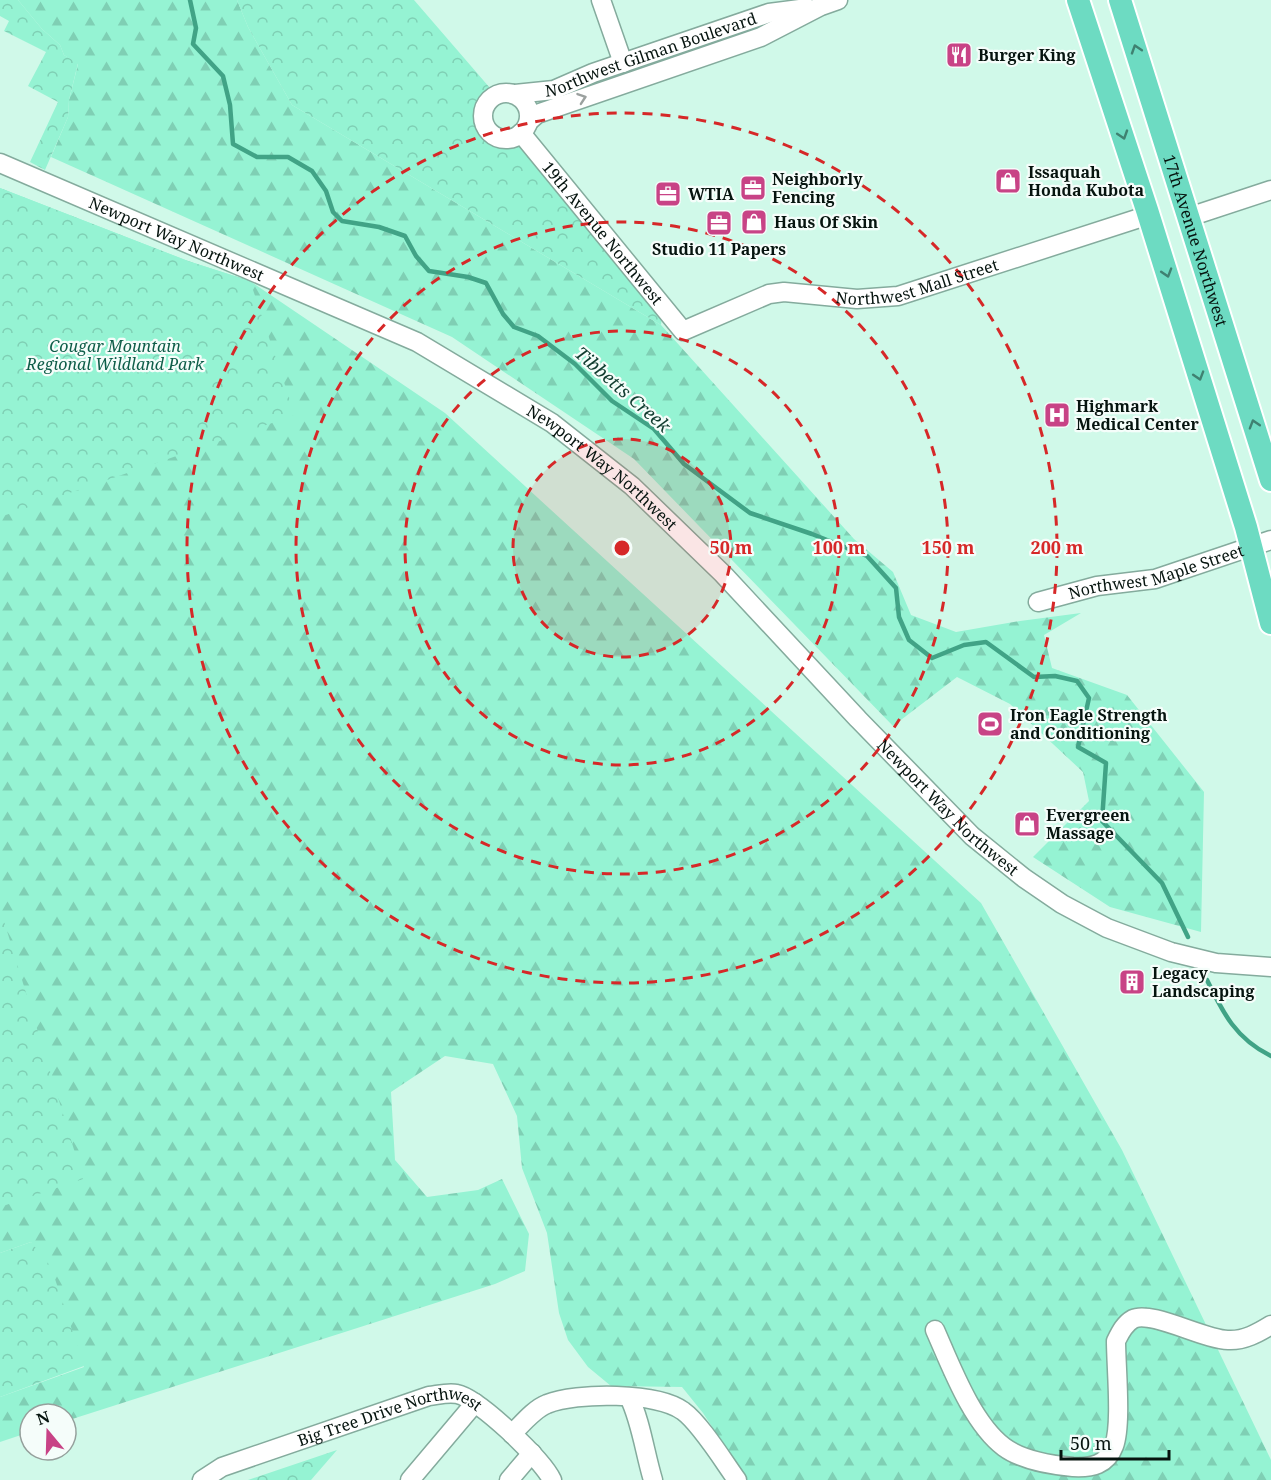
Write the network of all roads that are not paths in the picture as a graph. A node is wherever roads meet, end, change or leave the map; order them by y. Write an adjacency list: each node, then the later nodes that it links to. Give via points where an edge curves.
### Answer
1 (601, 0): 5 (street)
2 (1078, 0): 10 (main road, one-way to 10)
3 (1120, 0): 11 (main road, 17th Avenue Northwest, one-way to 3)
4 (826, 2): 5 (street, Northwest Gilman Boulevard, via 769,13); 7 (street, Northwest Gilman Boulevard, one-way to 4, via 537,114 761,37)
5 (623, 63): 6 (street, Northwest Gilman Boulevard, via 560,88)
6 (515, 94): 7 (street, via 525,102 529,114); 7 (street, via 502,93 489,99 483,118 495,136 508,139)
7 (525, 127): 12 (street, 19th Avenue Northwest)
8 (0, 163): 17 (street, Newport Way Northwest, via 417,342 552,423 632,486 949,813 1024,878 1107,928 1171,952 1216,963)
9 (1271, 190): 11 (street)
10 (1149, 215): 12 (street, Northwest Mall Street, via 898,296 857,299 791,292 769,294); 14 (main road, one-way to 14)
11 (1189, 217): 13 (main road, 17th Avenue Northwest, one-way to 11)
12 (683, 332)
13 (1271, 480)
14 (1261, 543): 15 (street, Northwest Maple Street, via 1155,579 1097,586); 16 (main road)
15 (1038, 602)
16 (1271, 623)
17 (1271, 968)
18 (1271, 1325): 19 (street, via 1250,1337 1227,1341 1149,1318 1133,1319 1116,1341 1114,1444 1104,1461 1080,1467 1024,1457 993,1438 970,1404)
19 (935, 1330)
20 (629, 1397): 22 (street, via 597,1395 556,1401 544,1405); 28 (street); 29 (street, via 650,1399 684,1411)
21 (475, 1403): 22 (street, Big Tree Drive Northwest); 24 (street, Big Tree Drive Northwest, via 456,1394 429,1396 222,1467); 25 (street)
22 (512, 1434): 23 (street, Big Tree Drive Northwest)
23 (532, 1453): 26 (street); 27 (street, Big Tree Drive Northwest)
24 (202, 1480)
25 (410, 1480)
26 (509, 1480)
27 (552, 1480)
28 (653, 1480)
29 (737, 1480)

